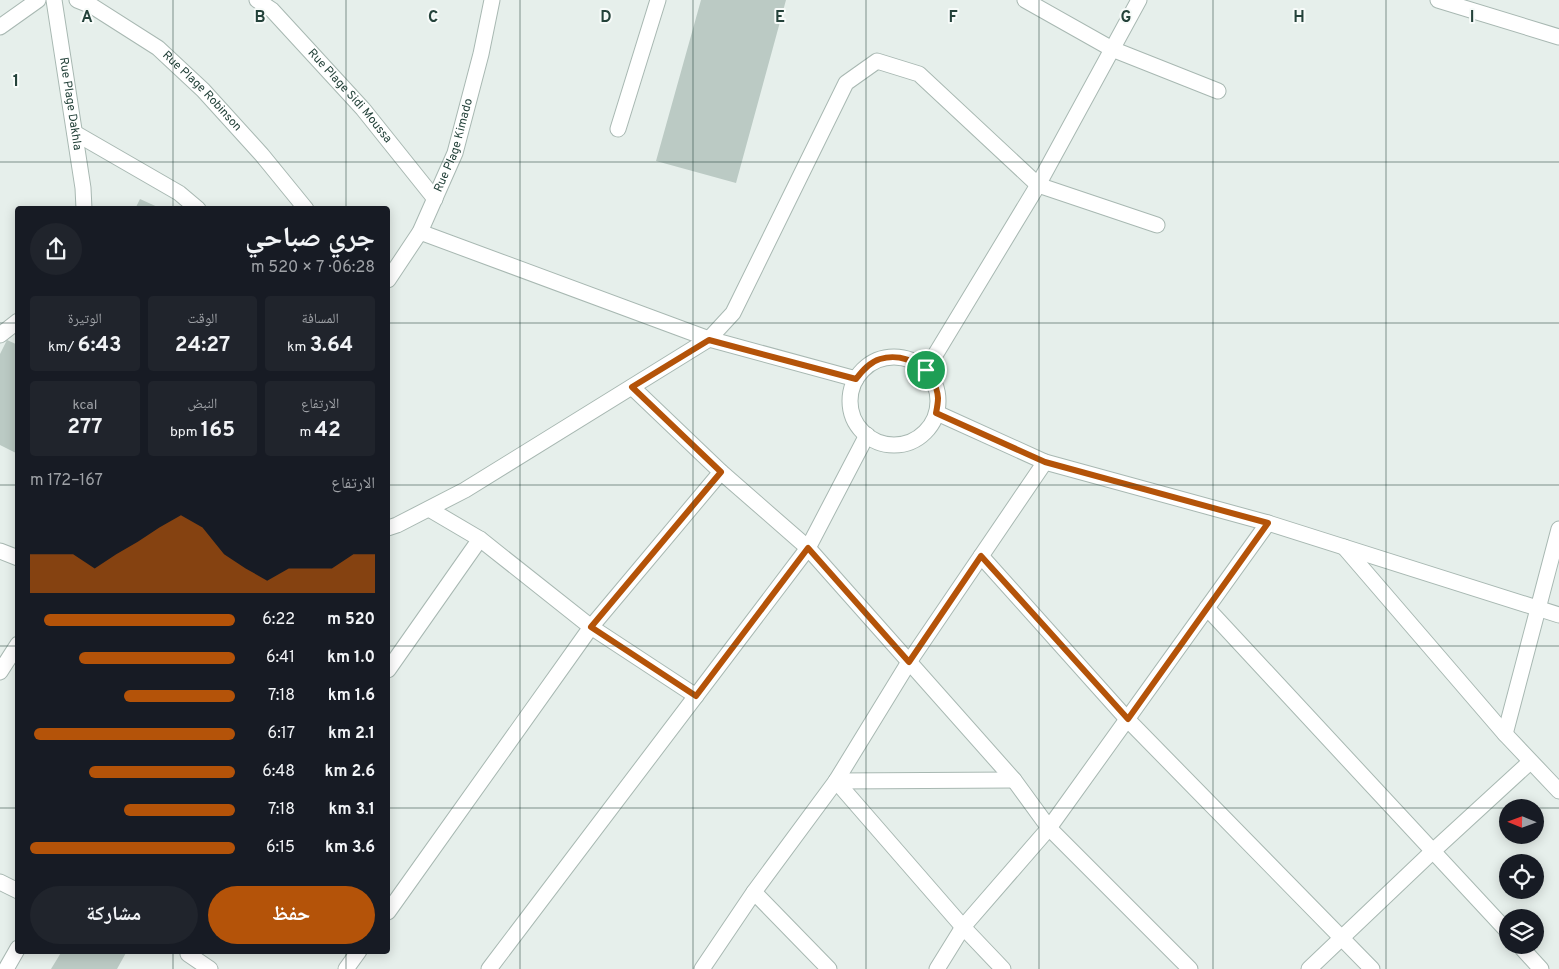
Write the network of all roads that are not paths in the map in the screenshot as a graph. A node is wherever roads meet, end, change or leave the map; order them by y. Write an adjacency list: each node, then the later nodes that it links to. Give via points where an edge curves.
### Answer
1 (38, 0): 10 (street)
2 (54, 0): 15 (street, Rue Plage Dakhla)
3 (77, 0): 20 (street, Rue Plage Robinson, via 158,48 203,90)
4 (257, 0): 17 (street, Rue Plage Sidi Moussa, via 272,10 363,109)
5 (492, 0): 17 (street, Rue Plage Kimado, via 454,153)
6 (658, 0): 14 (street)
7 (1025, 0): 12 (street)
8 (1139, 0): 12 (street)
9 (1443, 1): 11 (street)
10 (0, 27)
11 (1559, 37)
12 (1112, 49): 13 (street); 16 (street)
13 (1218, 91)
14 (618, 129)
15 (75, 134): 18 (street, Rue Plage Dakhla); 19 (street, via 179,193)
16 (1038, 185): 21 (street); 26 (street, via 918,74 877,61 846,83 733,313); 27 (street)
17 (435, 199): 22 (street, Rue Plage Kimado)
18 (84, 206)
19 (194, 206)
20 (304, 206)
21 (1157, 225)
22 (420, 232): 23 (street, Rue Plage Kimado); 26 (street)
23 (390, 277)
24 (15, 323): 25 (street)
25 (0, 335)
26 (709, 340): 28 (street); 29 (street)
27 (926, 370): 28 (street, via 909,360 894,357 879,359); 30 (street, via 938,398)
28 (856, 379): 31 (street, via 851,394 851,410 856,424)
29 (632, 387): 33 (street); 34 (street)
30 (936, 413): 31 (street, via 930,427 918,438 901,445 885,444); 32 (street)
31 (867, 435): 40 (street)
32 (1045, 462): 35 (street); 42 (street)
33 (721, 472): 40 (street); 47 (street)
34 (429, 509): 36 (street); 38 (street)
35 (1268, 523): 39 (street); 44 (street)
36 (390, 527)
37 (1559, 530): 45 (street)
38 (480, 538): 47 (street); 50 (street)
39 (1344, 547): 45 (street); 54 (street)
40 (808, 548): 49 (street); 52 (street)
41 (0, 551): 43 (street)
42 (981, 556): 49 (street); 53 (street)
43 (15, 557)
44 (1207, 608): 53 (street); 60 (street)
45 (1538, 608): 46 (street); 54 (street)
46 (1559, 615)
47 (591, 627): 52 (street); 64 (street)
48 (15, 649): 51 (street)
49 (909, 662): 56 (street); 57 (street)
50 (390, 667)
51 (0, 672)
52 (696, 696): 75 (street)
53 (1128, 719): 59 (street); 67 (street)
54 (1504, 734): 55 (street)
55 (1530, 762): 58 (street); 60 (street)
56 (1014, 780): 57 (street); 59 (street)
57 (836, 781): 63 (street); 66 (street)
58 (1559, 791)
59 (1049, 828): 66 (street); 80 (street)
60 (1434, 851): 65 (street); 67 (street)
61 (0, 882): 62 (street)
62 (15, 890)
63 (754, 892): 76 (street); 77 (street)
64 (390, 909)
65 (1499, 922)
66 (963, 927): 78 (street); 79 (street)
67 (1342, 938): 81 (street); 82 (street)
68 (15, 953): 72 (street)
69 (188, 954): 73 (street)
70 (357, 954): 74 (street)
71 (1527, 954): 83 (street)
72 (6, 969)
73 (210, 969)
74 (346, 969)
75 (489, 969)
76 (702, 969)
77 (828, 969)
78 (937, 969)
79 (1003, 969)
80 (1190, 969)
81 (1309, 969)
82 (1372, 969)
83 (1541, 969)

